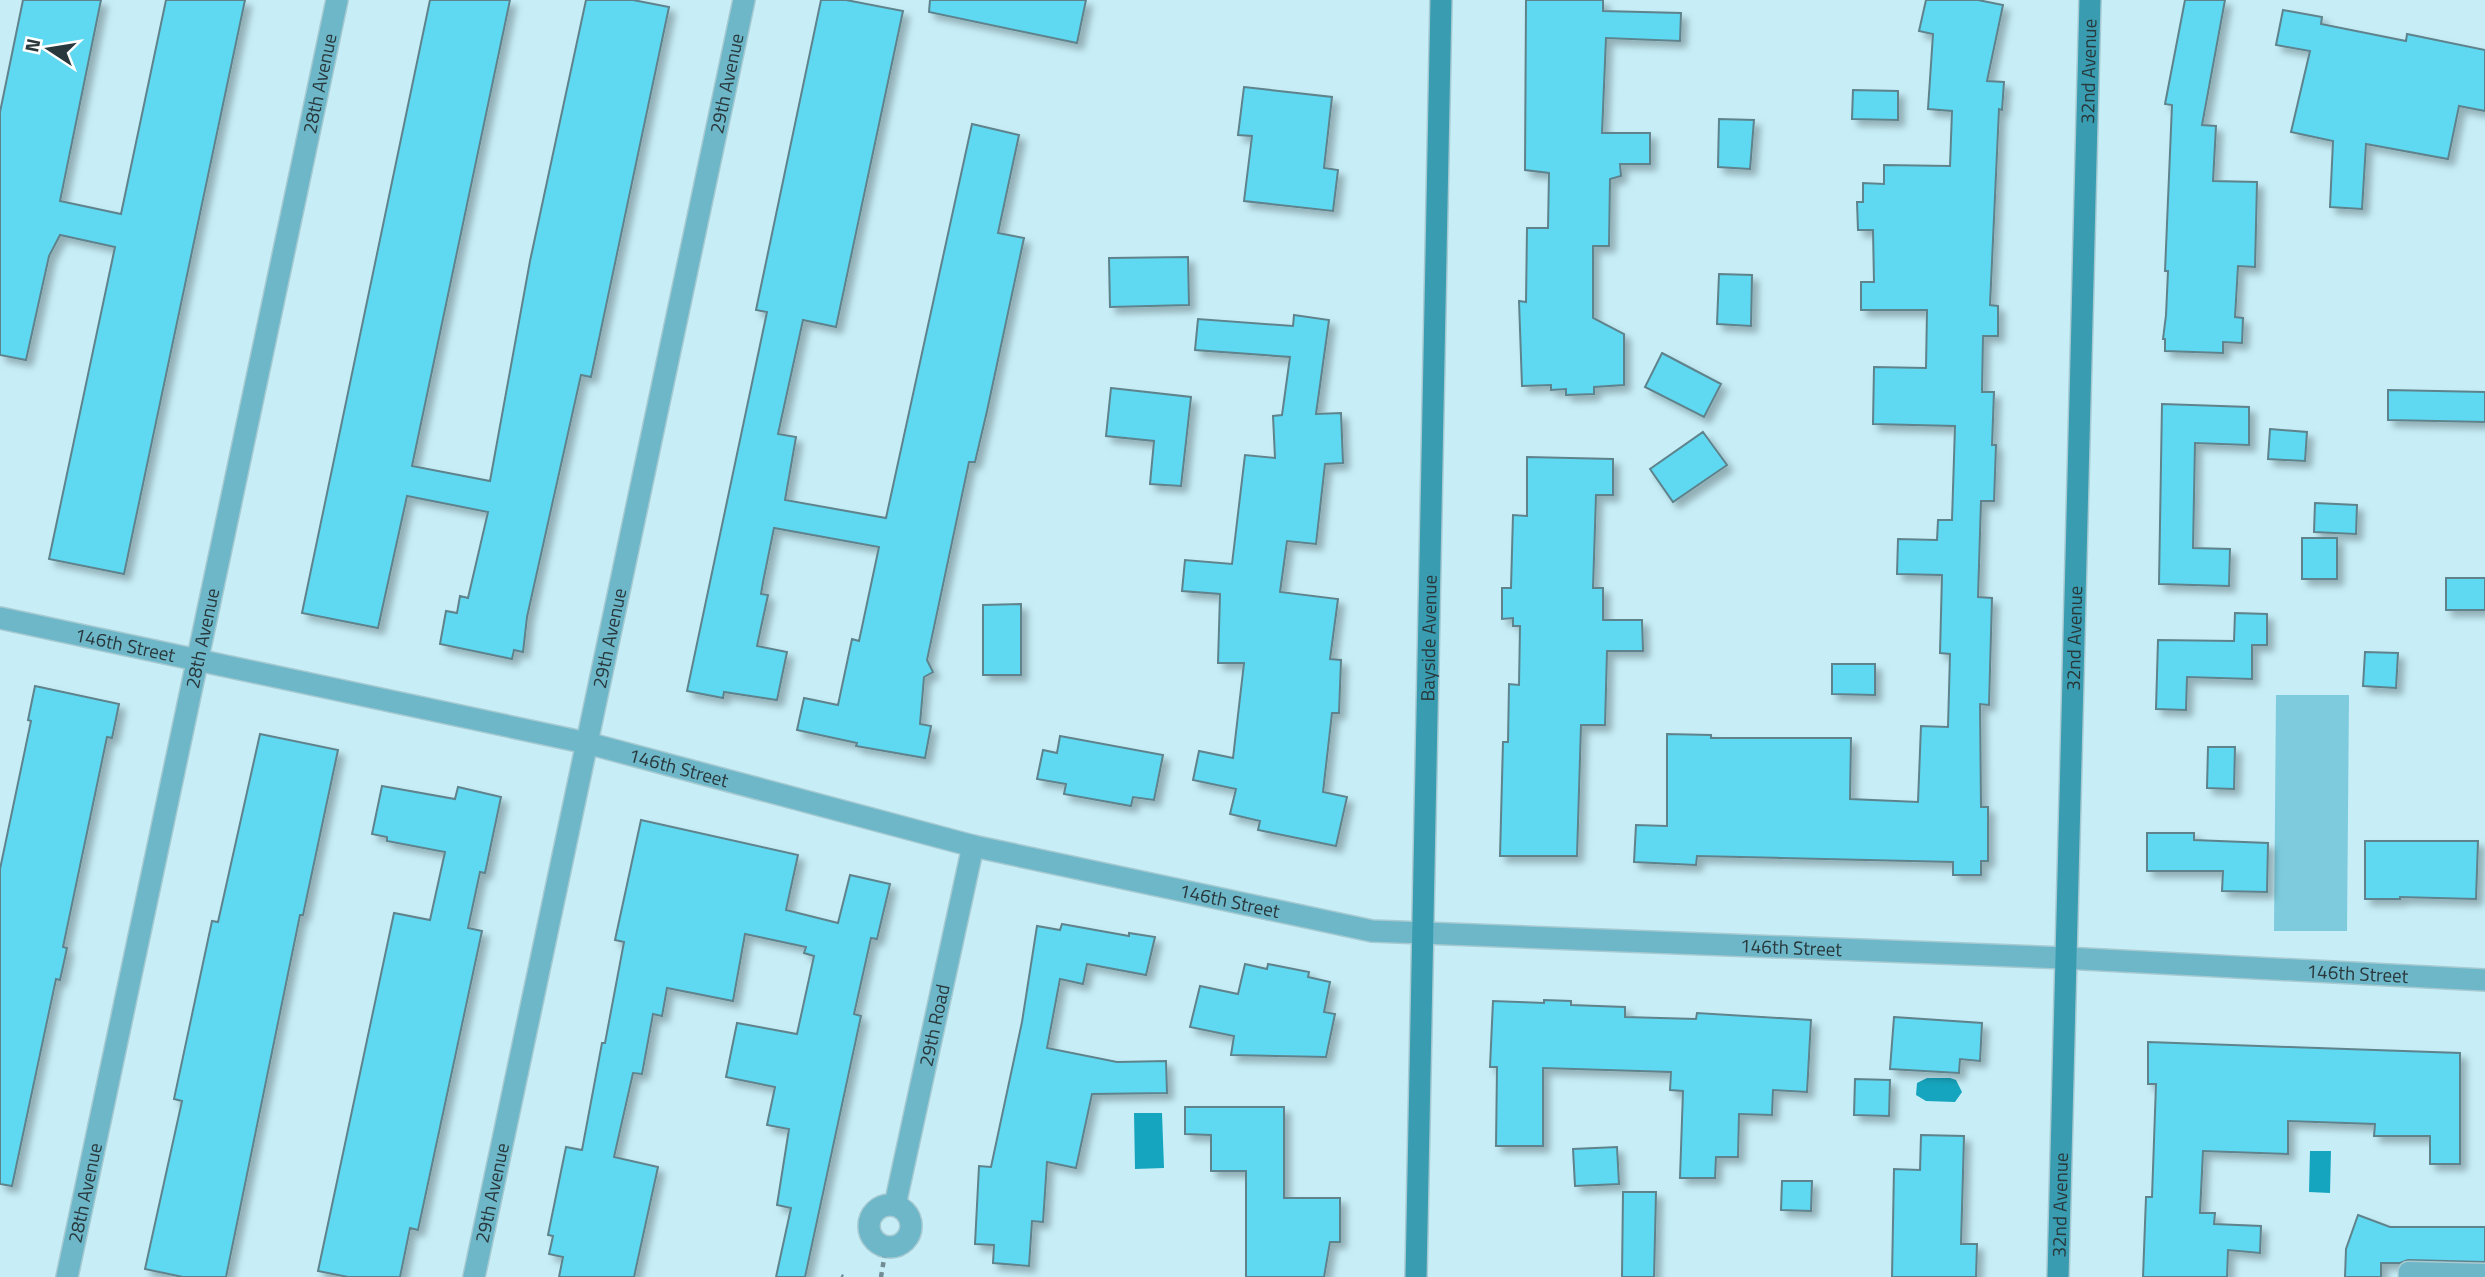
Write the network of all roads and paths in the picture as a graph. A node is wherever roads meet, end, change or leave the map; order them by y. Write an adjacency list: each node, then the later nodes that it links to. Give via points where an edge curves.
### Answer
1 (337, 0): 6 (street, 28th Avenue)
2 (744, 0): 7 (street, 29th Avenue)
3 (1441, 0): 9 (street, Bayside Avenue)
4 (2090, 0): 10 (street, 32nd Avenue)
5 (0, 618): 6 (street, 146th Street)
6 (198, 660): 7 (street, 146th Street); 15 (street, 28th Avenue)
7 (587, 743): 8 (street, 146th Street); 16 (street, 29th Avenue)
8 (973, 846): 9 (street, 146th Street, via 1372,932); 12 (street, 29th Road)
9 (1422, 934): 10 (street, 146th Street); 18 (street, Bayside Avenue)
10 (2066, 958): 11 (street, 146th Street); 19 (street, 32nd Avenue)
11 (2485, 980)
12 (895, 1205): 13 (street, via 906,1213 911,1226 906,1240); 13 (street, via 883,1206 870,1221 874,1240)
13 (886, 1247): 17 (path)
14 (2485, 1273): 20 (lane, via 2408,1271)
15 (67, 1277)
16 (474, 1277)
17 (881, 1277)
18 (1416, 1277)
19 (2058, 1277)
20 (2408, 1277)

